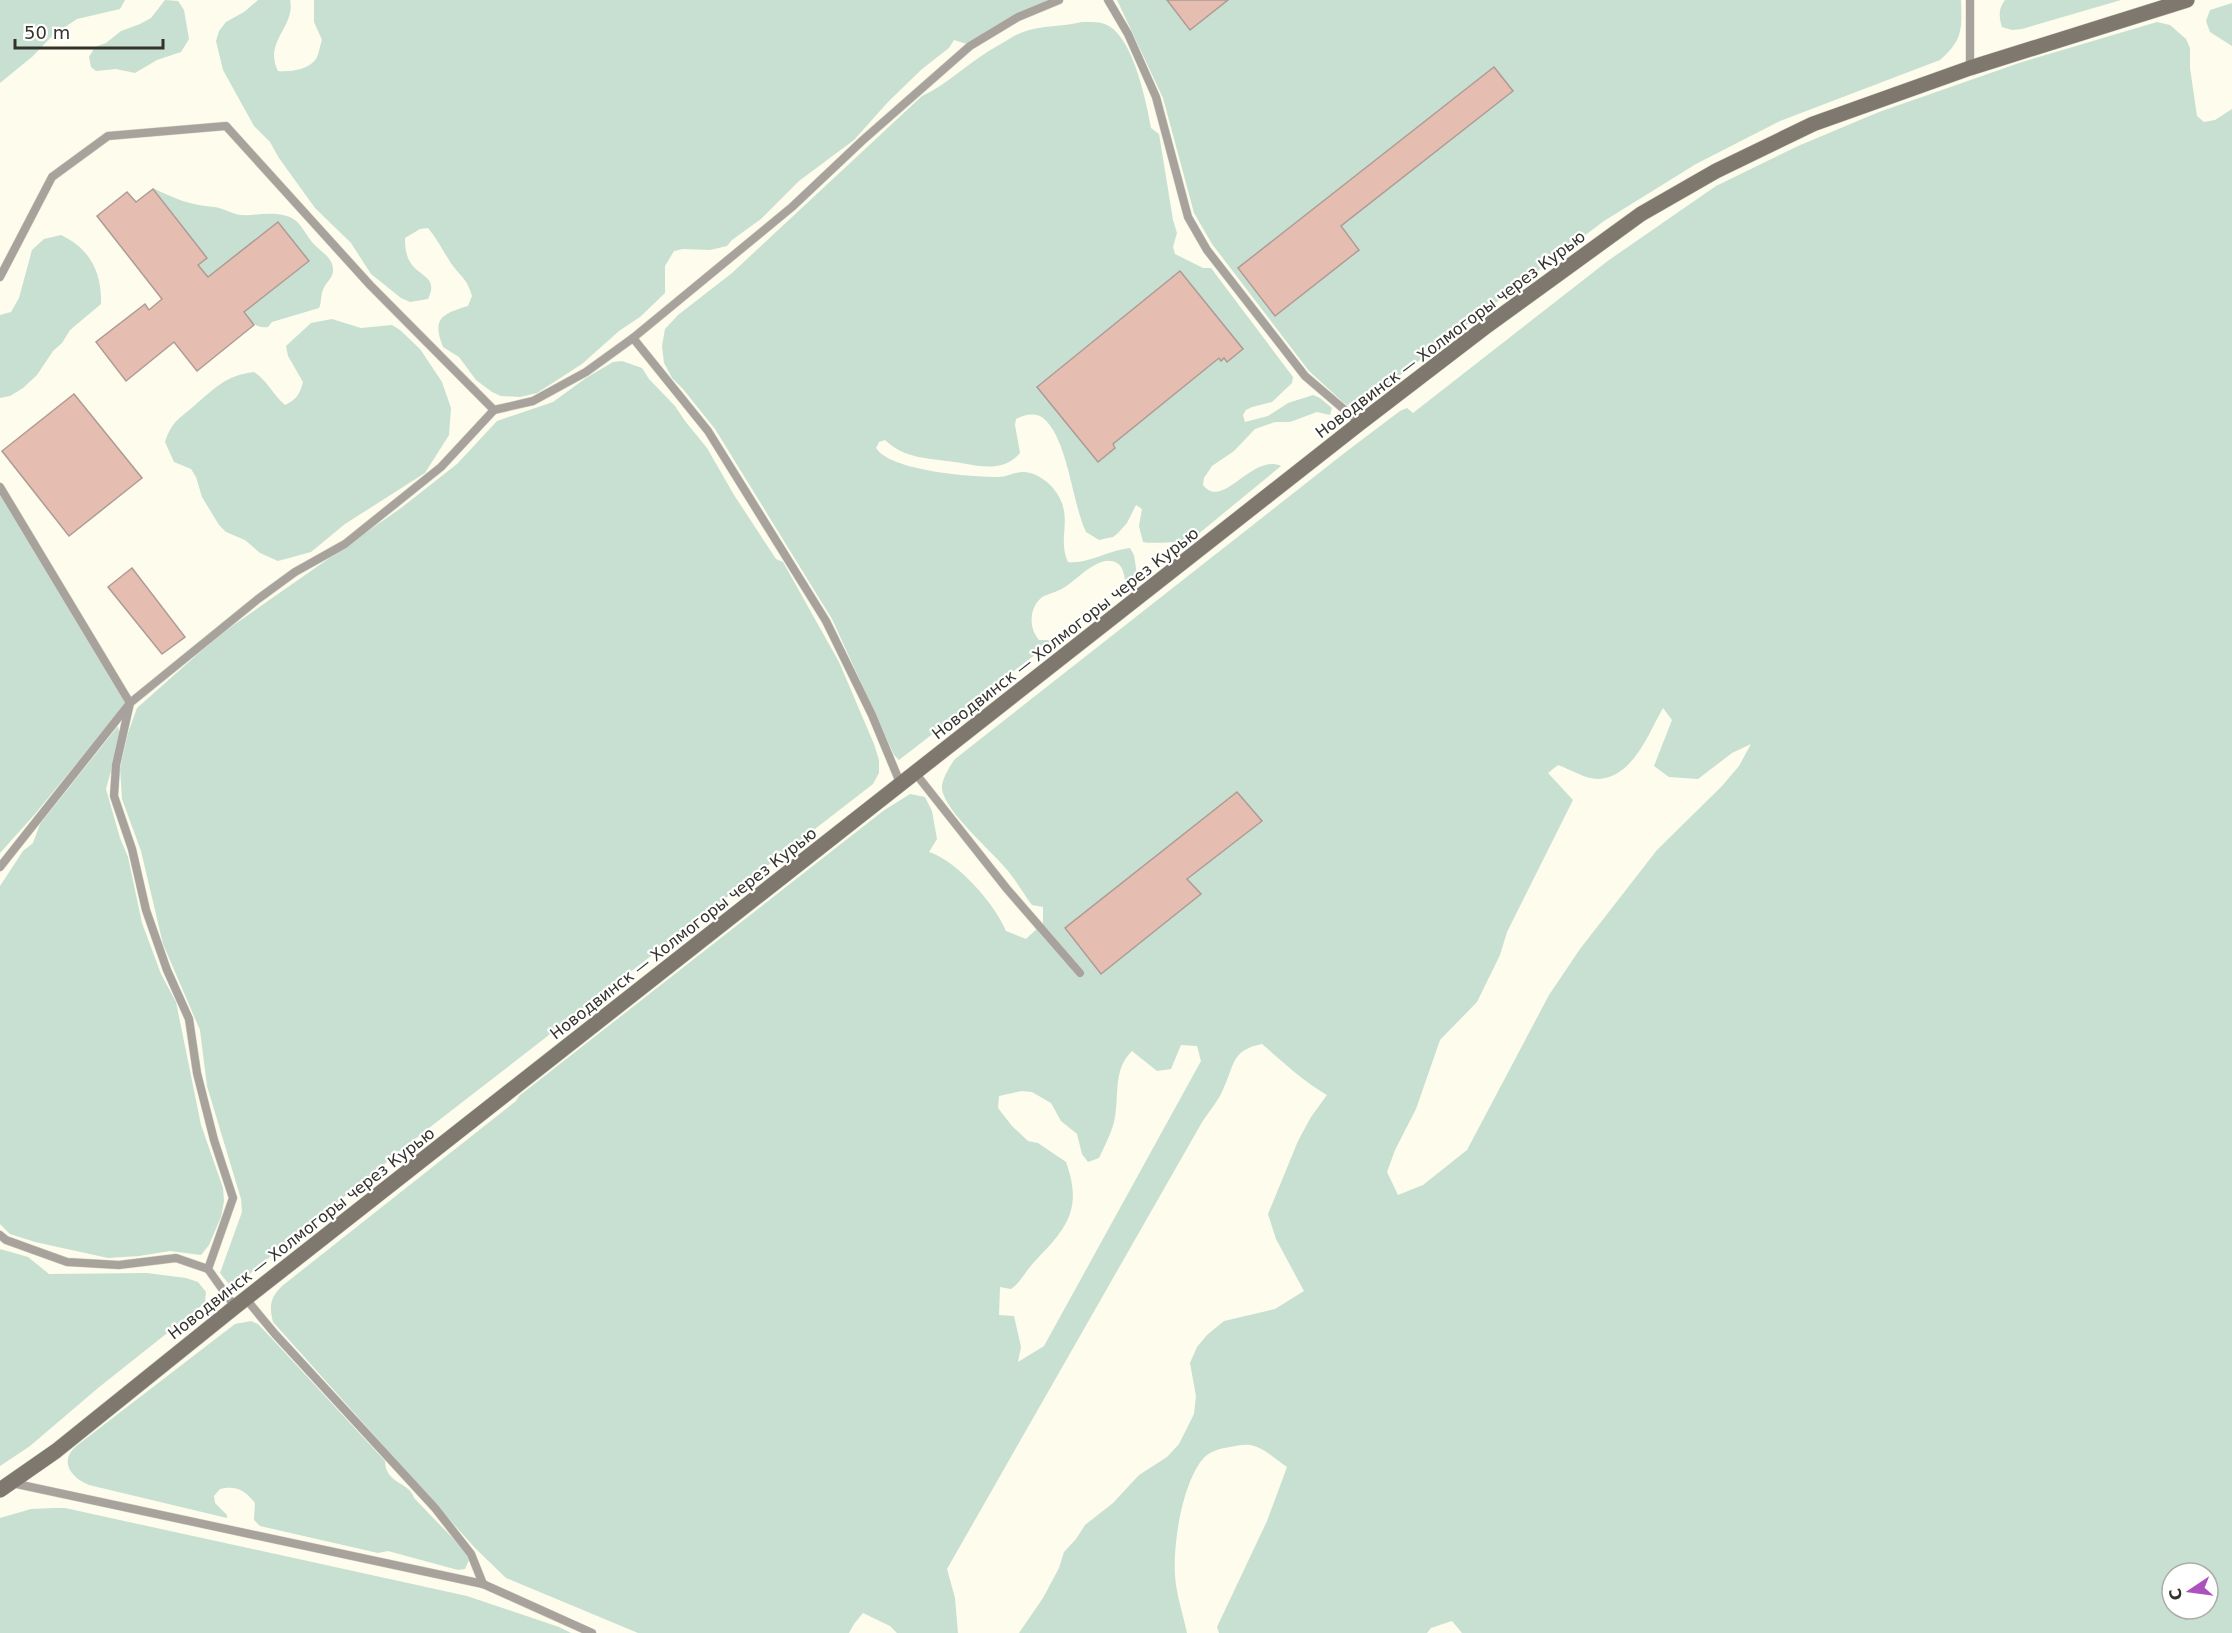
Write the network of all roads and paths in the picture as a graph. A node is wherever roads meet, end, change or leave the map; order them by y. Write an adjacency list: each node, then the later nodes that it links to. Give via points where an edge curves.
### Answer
1 (1059, 0): 7 (lane, via 1018,17 970,46 792,207)
2 (1108, 0): 9 (lane, via 1156,97 1188,217 1207,250 1305,376)
3 (1970, 0): 5 (lane)
4 (2187, 0): 5 (main road, Новодвинск — Холмогоры через Курью)
5 (1970, 68): 9 (main road, Новодвинск — Холмогоры через Курью, via 1813,124 1682,189 1641,214 1484,328)
6 (0, 277): 8 (lane, via 52,177 108,136 226,126 370,285)
7 (633, 338): 8 (lane, via 586,372 534,401); 13 (lane, via 708,431 826,621)
8 (495, 410): 11 (lane, via 441,467 345,544 295,572 258,599)
9 (1360, 423): 12 (main road, Новодвинск — Холмогоры через Курью)
10 (0, 487): 11 (lane)
11 (130, 703): 14 (lane); 17 (lane, via 116,765 114,796 132,849 146,910 189,1019 197,1073 233,1198)
12 (916, 774): 13 (main road, Новодвинск — Холмогоры через Курью); 15 (lane)
13 (901, 785): 18 (main road, Новодвинск — Холмогоры через Курью)
14 (0, 867)
15 (1080, 973)
16 (0, 1235): 17 (lane, via 67,1262 119,1265 177,1258)
17 (208, 1269): 18 (lane)
18 (240, 1303): 19 (main road, Новодвинск — Холмогоры через Курью, via 56,1451); 20 (lane, via 275,1334 435,1508 471,1554)
19 (5, 1486): 20 (lane)
20 (483, 1584): 21 (lane)
21 (592, 1633)

